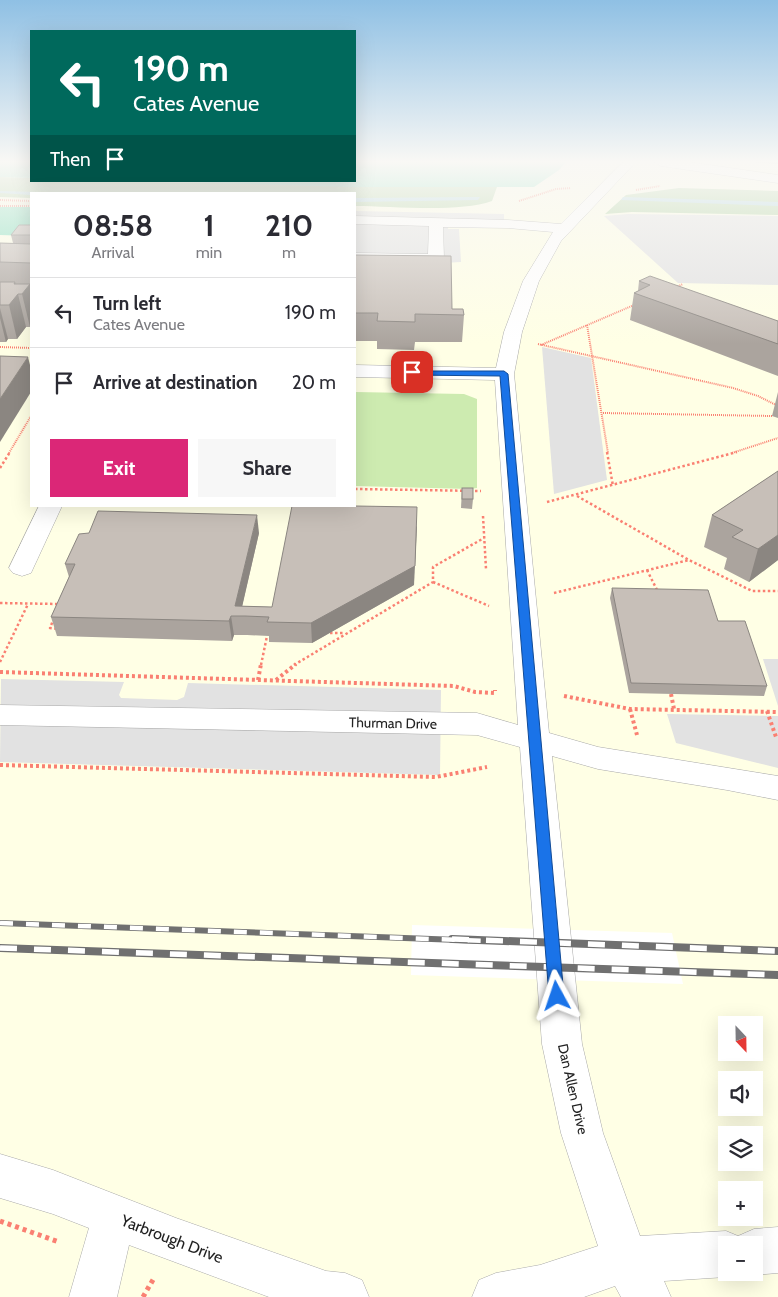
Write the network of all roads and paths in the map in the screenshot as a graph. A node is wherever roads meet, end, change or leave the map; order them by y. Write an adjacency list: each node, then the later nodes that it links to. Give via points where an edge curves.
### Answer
1 (436, 222): 6 (street)
2 (455, 223): 4 (street)
3 (571, 223): 4 (street, Dan Allen Drive)
4 (565, 229): 18 (street, Dan Allen Drive, via 555,238 531,282 513,332)
5 (356, 258): 6 (street)
6 (436, 259): 7 (street, via 434,270)
7 (424, 274)
8 (682, 284): 9 (path)
9 (674, 288)
10 (639, 303): 11 (path)
11 (587, 325): 13 (path); 16 (path)
12 (535, 343): 13 (path)
13 (540, 345): 16 (path)
14 (0, 347): 15 (path)
15 (30, 348)
16 (594, 357): 19 (path, via 733,388); 20 (path)
17 (356, 371): 18 (street)
18 (504, 374): 60 (street, Dan Allen Drive)
19 (778, 406)
20 (603, 413): 21 (path); 25 (path)
21 (772, 416)
22 (30, 418): 24 (path)
23 (778, 438): 25 (path)
24 (0, 468)
25 (613, 486): 28 (path)
26 (356, 489): 27 (path)
27 (482, 491)
28 (577, 496): 29 (path); 32 (path)
29 (547, 502)
30 (51, 507): 33 (street)
31 (484, 538): 35 (path, via 433,567)
32 (689, 560): 34 (path); 36 (path, via 752,590)
33 (22, 568)
34 (647, 570): 37 (path); 38 (path)
35 (433, 582): 41 (path); 44 (path)
36 (778, 591)
37 (551, 594)
38 (662, 599)
39 (0, 603): 40 (path)
40 (28, 604): 42 (path, via 60,604 50,628); 46 (path)
41 (490, 606)
42 (60, 629)
43 (330, 633): 44 (path)
44 (346, 633): 49 (path, via 302,659)
45 (267, 636): 48 (path)
46 (0, 662)
47 (0, 672): 48 (path)
48 (258, 680): 49 (path)
49 (276, 680): 50 (path, via 454,686)
50 (495, 693)
51 (671, 694): 54 (path)
52 (556, 695): 53 (path)
53 (630, 708): 54 (path); 58 (path)
54 (674, 709): 55 (path)
55 (767, 711): 56 (path); 59 (path)
56 (778, 712)
57 (0, 715): 60 (street, Thurman Drive, via 478,724)
58 (637, 735)
59 (776, 737)
60 (536, 741): 64 (street, Thurman Drive, via 598,758); 74 (street, Dan Allen Drive, via 562,1044 582,1134)
61 (0, 765): 62 (path, via 436,777)
62 (487, 767)
63 (778, 770): 64 (street)
64 (727, 778): 65 (street, Thurman Drive)
65 (778, 788)
66 (0, 1176): 67 (street, Yarbrough Drive, via 53,1192)
67 (114, 1217): 75 (street); 77 (street, Yarbrough Drive, via 326,1294)
68 (0, 1221): 69 (path)
69 (59, 1242)
70 (778, 1250): 71 (street)
71 (763, 1251)
72 (718, 1256): 74 (street)
73 (154, 1278): 76 (path)
74 (637, 1278): 78 (street, via 540,1288)
75 (93, 1297)
76 (142, 1297)
77 (345, 1297)
78 (496, 1297)

